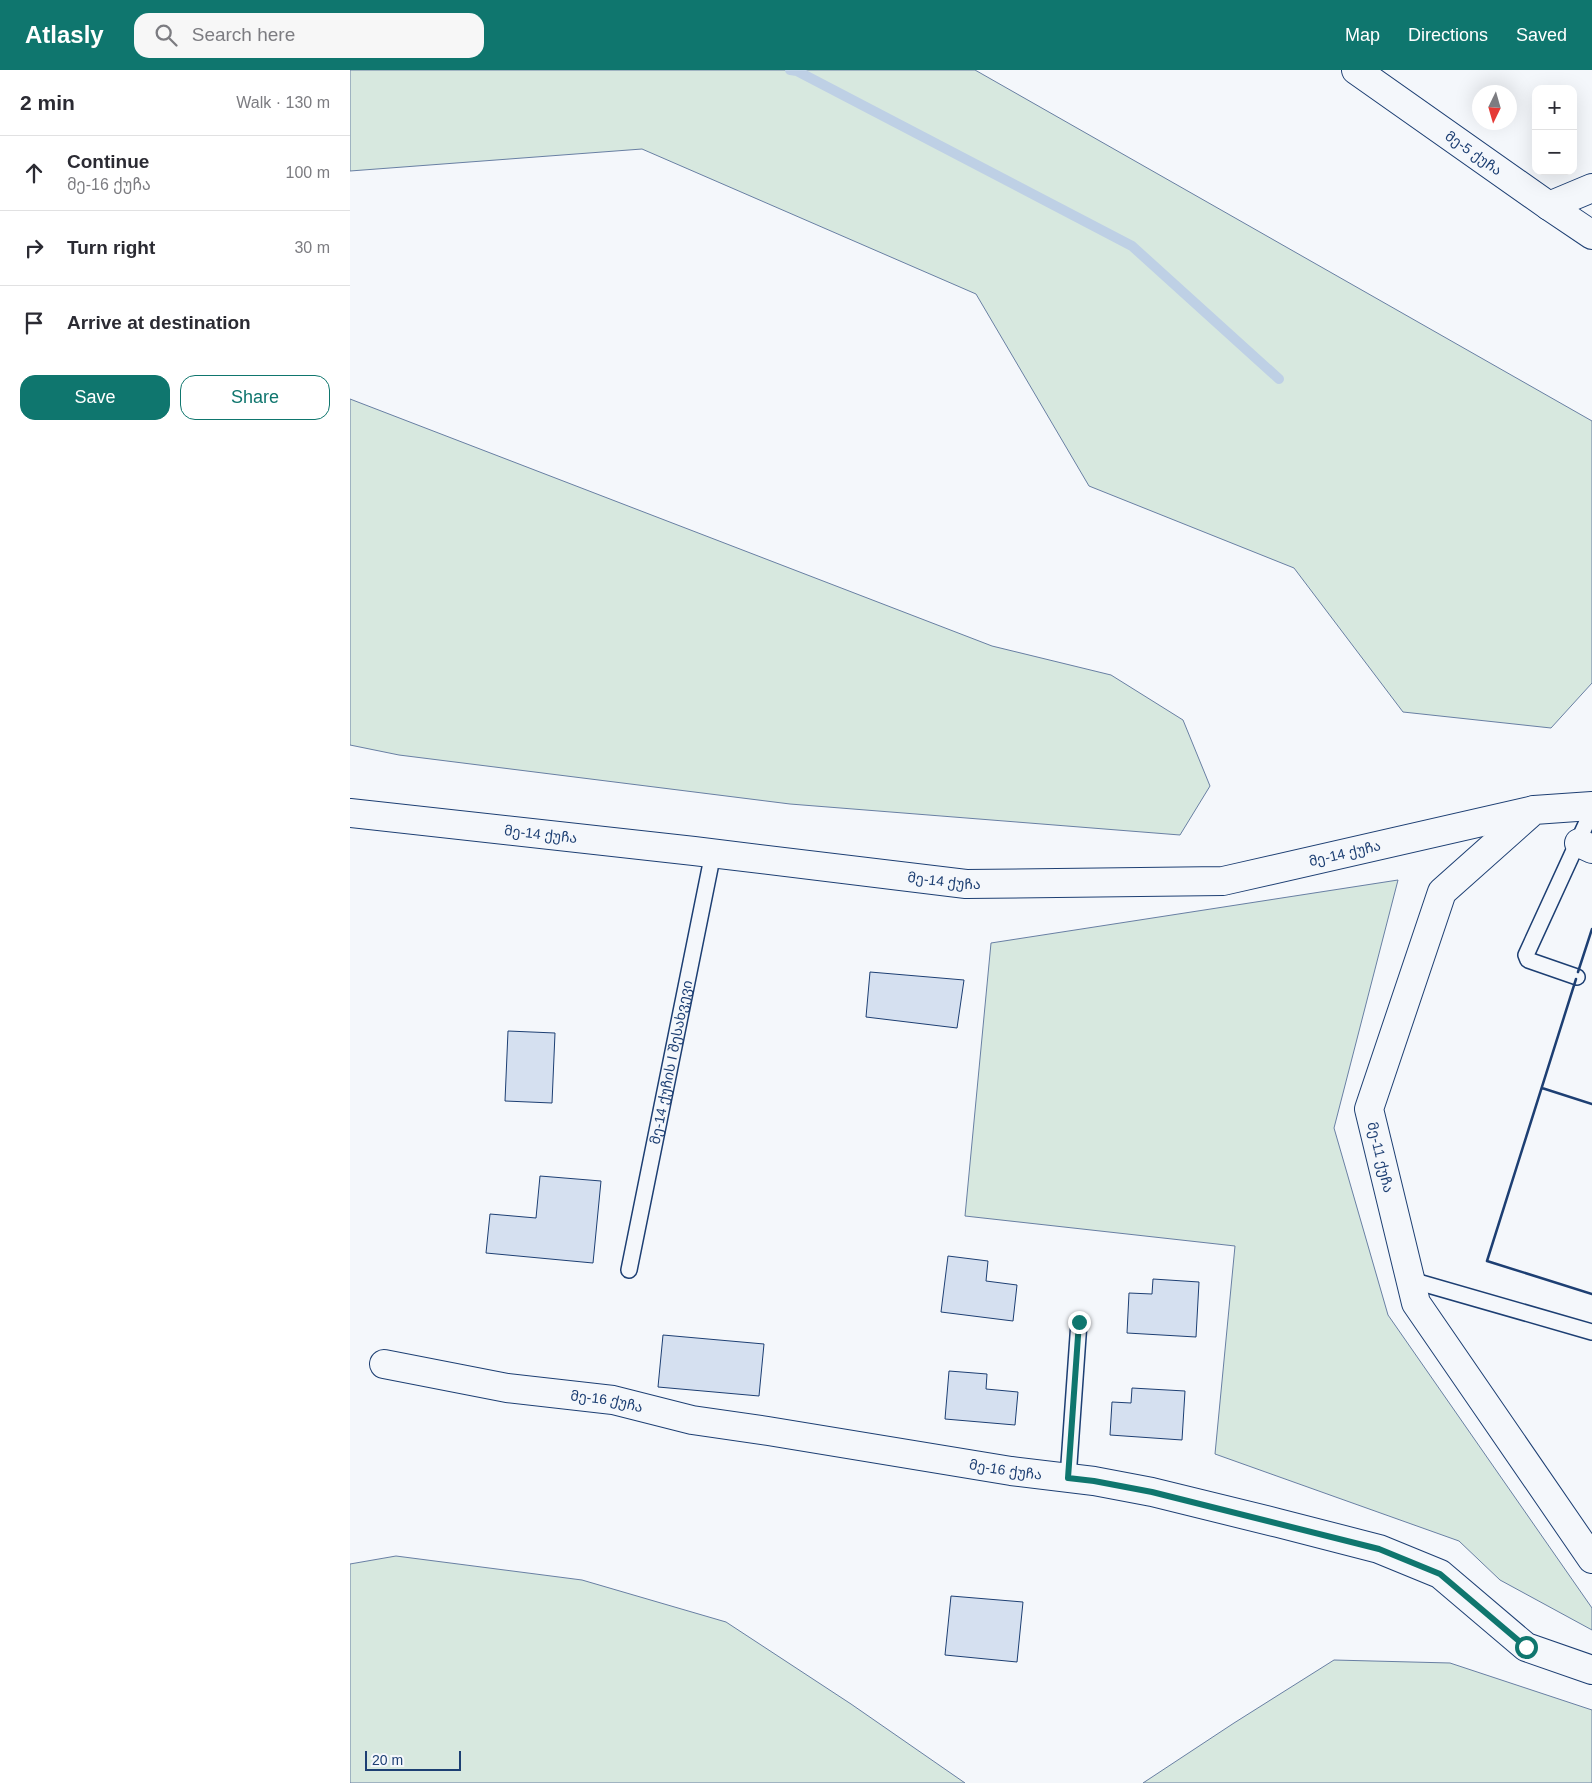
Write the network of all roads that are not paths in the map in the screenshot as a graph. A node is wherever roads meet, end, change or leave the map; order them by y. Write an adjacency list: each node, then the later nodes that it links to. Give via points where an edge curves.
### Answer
1 (1356, 70): 3 (street, მე-5 ქუჩა)
2 (1592, 188): 3 (street)
3 (1549, 206): 4 (street, მე-5 ქუჩა)
4 (1592, 235)
5 (1592, 806): 6 (street)
6 (1534, 810): 10 (street, მე-14 ქუჩა, via 1223,881 966,884); 13 (street, მე-11 ქუჩა, via 1442,892 1369,1109)
7 (1592, 811): 9 (lane)
8 (350, 813): 10 (street, მე-14 ქუჩა)
9 (1585, 846): 11 (lane, via 1526,955 1528,960)
10 (713, 853): 12 (lane, მე-14 ქუჩის I შესახვევი)
11 (1577, 977)
12 (629, 1270)
13 (1411, 1280): 15 (lane); 18 (street, მე-11 ქუჩა, via 1416,1303)
14 (1079, 1322): 17 (lane)
15 (1592, 1332)
16 (384, 1364): 17 (street, მე-16 ქუჩა, via 507,1388 613,1400 692,1420 1012,1472)
17 (1068, 1478): 19 (street, მე-16 ქუჩა, via 1152,1492 1379,1549 1440,1574 1526,1647)
18 (1592, 1559)
19 (1592, 1670)

